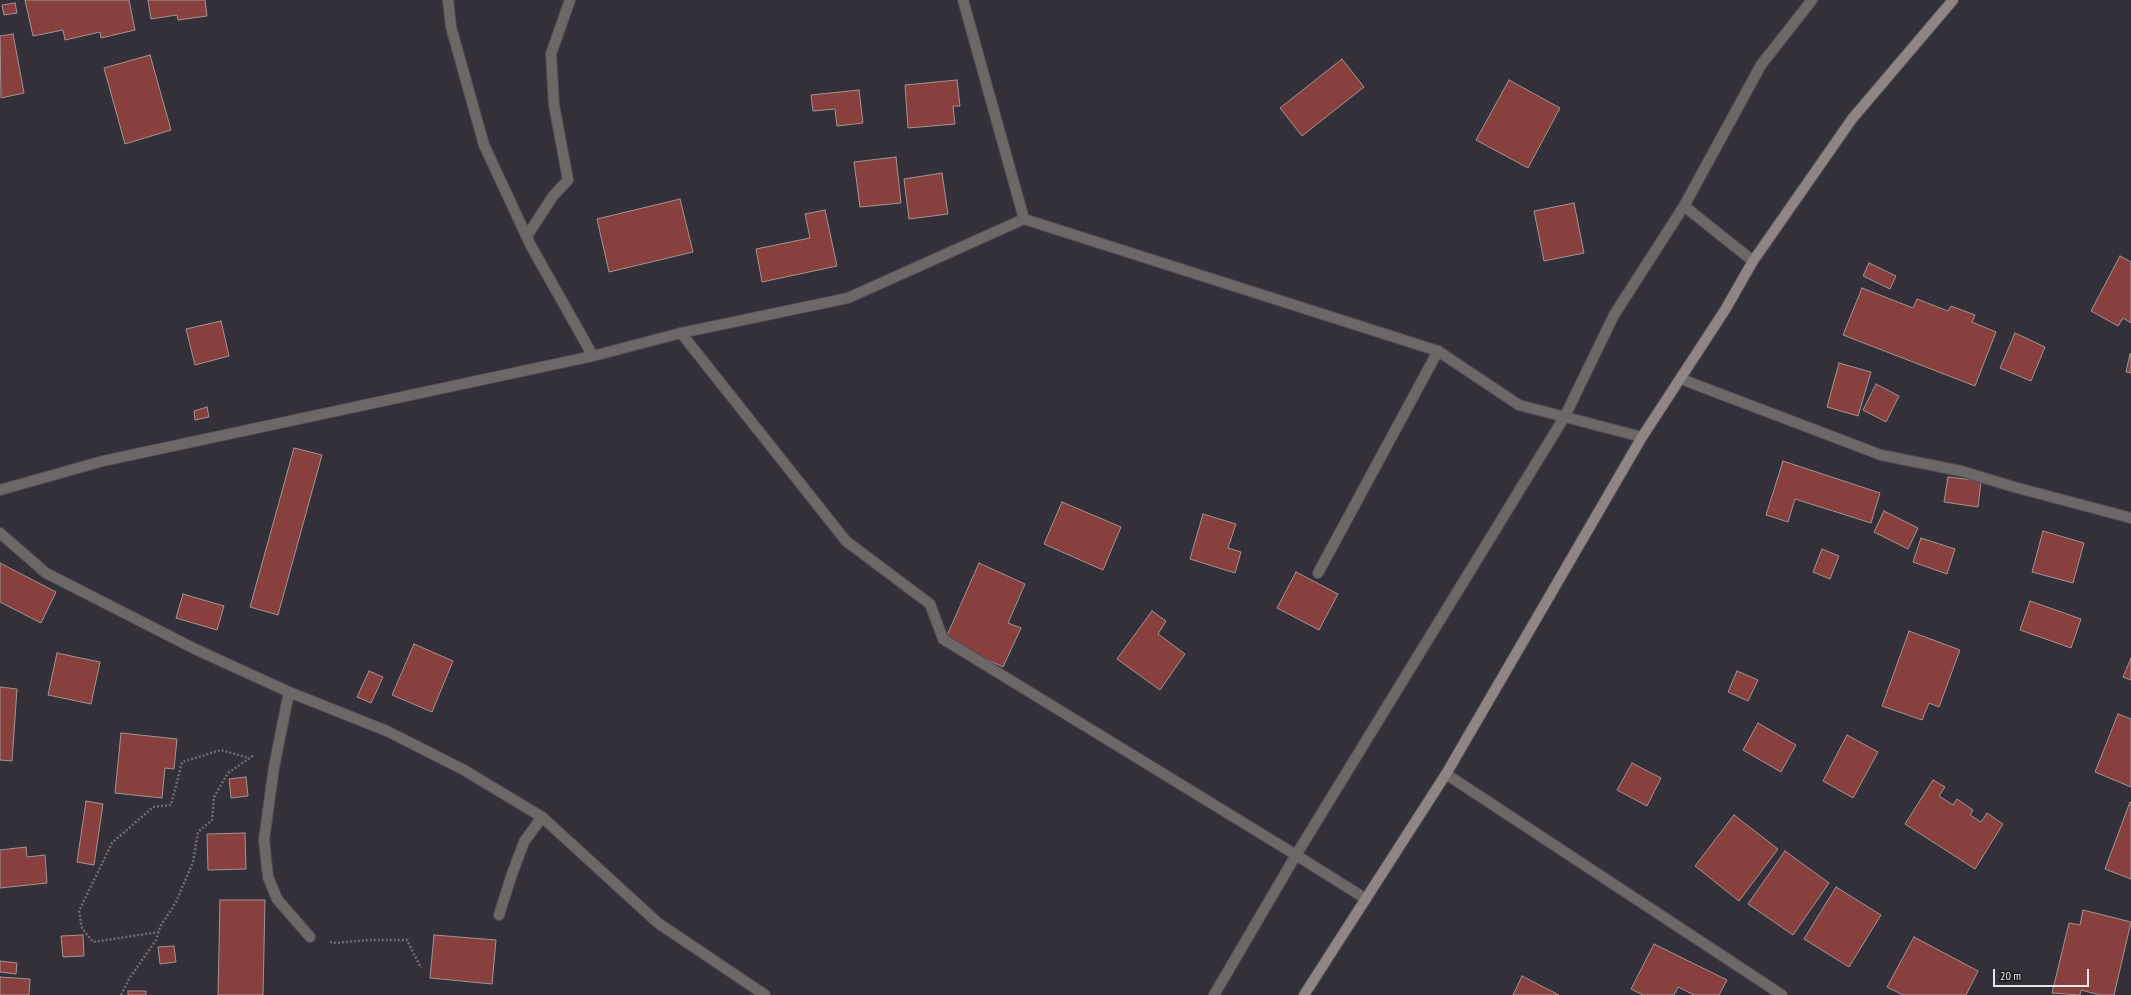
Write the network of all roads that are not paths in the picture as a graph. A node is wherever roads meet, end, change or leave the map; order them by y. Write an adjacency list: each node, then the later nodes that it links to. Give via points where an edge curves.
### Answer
1 (448, 0): 8 (street, via 451,27 484,145)
2 (570, 0): 8 (street, via 551,54 554,105 568,180 553,196)
3 (963, 0): 7 (street)
4 (1812, 0): 6 (street, via 1761,65)
5 (1952, 0): 9 (main road, via 1852,119)
6 (1684, 206): 9 (street); 14 (street, via 1614,315)
7 (1024, 219): 10 (street, via 848,298); 11 (street)
8 (527, 236): 12 (street)
9 (1753, 261): 13 (main road)
10 (682, 334): 12 (street); 23 (street, via 846,541 930,604 943,640)
11 (1438, 351): 14 (street, via 1518,405); 19 (street)
12 (593, 356): 16 (street, via 103,461)
13 (1681, 378): 15 (main road); 17 (street, via 1881,455 1961,471)
14 (1565, 416): 15 (street); 23 (street)
15 (1642, 437): 21 (main road)
16 (0, 490)
17 (2131, 518)
18 (0, 533): 20 (street, via 46,574 195,649)
19 (1318, 573)
20 (289, 692): 22 (street, via 387,731 464,770); 26 (street, via 274,767 264,840 268,877 277,899)
21 (1446, 774): 24 (main road); 30 (street)
22 (542, 817): 25 (street, via 524,842); 27 (street, via 658,923)
23 (1296, 855): 24 (street); 28 (street)
24 (1366, 899): 29 (main road)
25 (499, 915)
26 (310, 937)
27 (765, 995)
28 (1214, 995)
29 (1304, 995)
30 (1782, 995)

